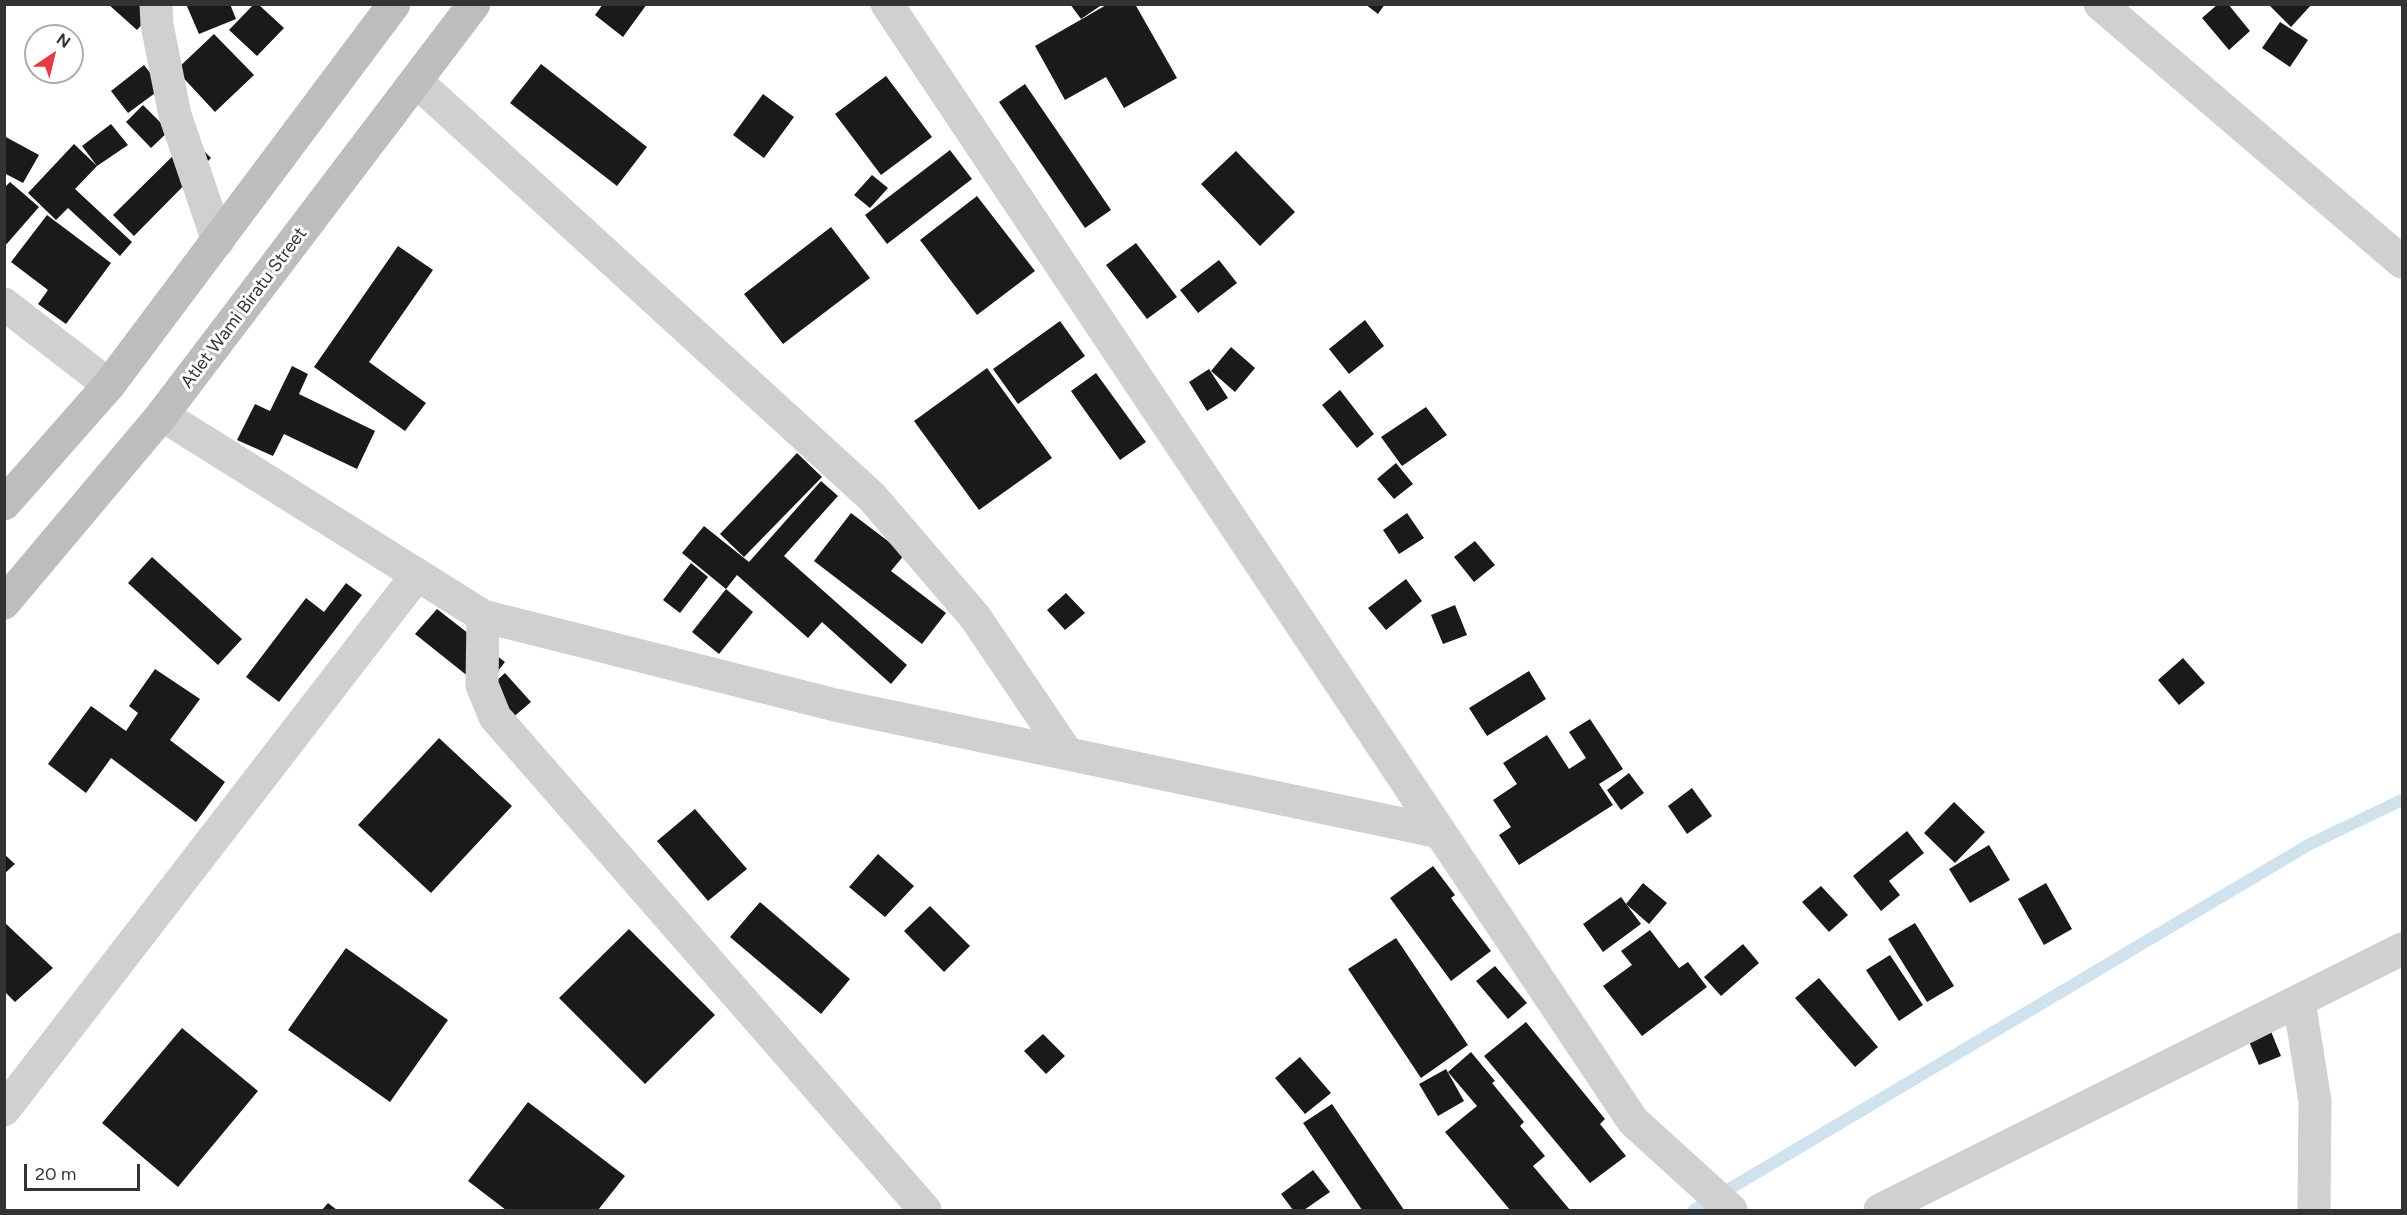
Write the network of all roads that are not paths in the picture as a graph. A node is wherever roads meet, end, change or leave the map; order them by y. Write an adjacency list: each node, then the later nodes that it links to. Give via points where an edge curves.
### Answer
1 (156, 4): 7 (street, via 175,115)
2 (394, 4): 7 (main road)
3 (474, 4): 6 (main road, Atlet Wami Biratu Street)
4 (887, 4): 17 (street)
5 (2100, 4): 8 (street)
6 (416, 81): 11 (main road, Atlet Wami Biratu Street); 16 (street, via 872,497 975,617)
7 (218, 241): 10 (main road)
8 (2403, 262)
9 (4, 304): 10 (street)
10 (109, 385): 12 (main road)
11 (162, 415): 13 (street); 14 (main road, Atlet Wami Biratu Street)
12 (4, 504)
13 (417, 575): 15 (street); 20 (street)
14 (4, 603)
15 (483, 616): 16 (street, via 835,705); 21 (street, via 482,685 495,717)
16 (1067, 753): 17 (street)
17 (1440, 832): 22 (street, via 1633,1121)
18 (2403, 949): 19 (street)
19 (2299, 1000): 23 (street); 24 (street, via 2315,1101)
20 (4, 1110)
21 (925, 1210)
22 (1731, 1210)
23 (1880, 1210)
24 (2314, 1210)

